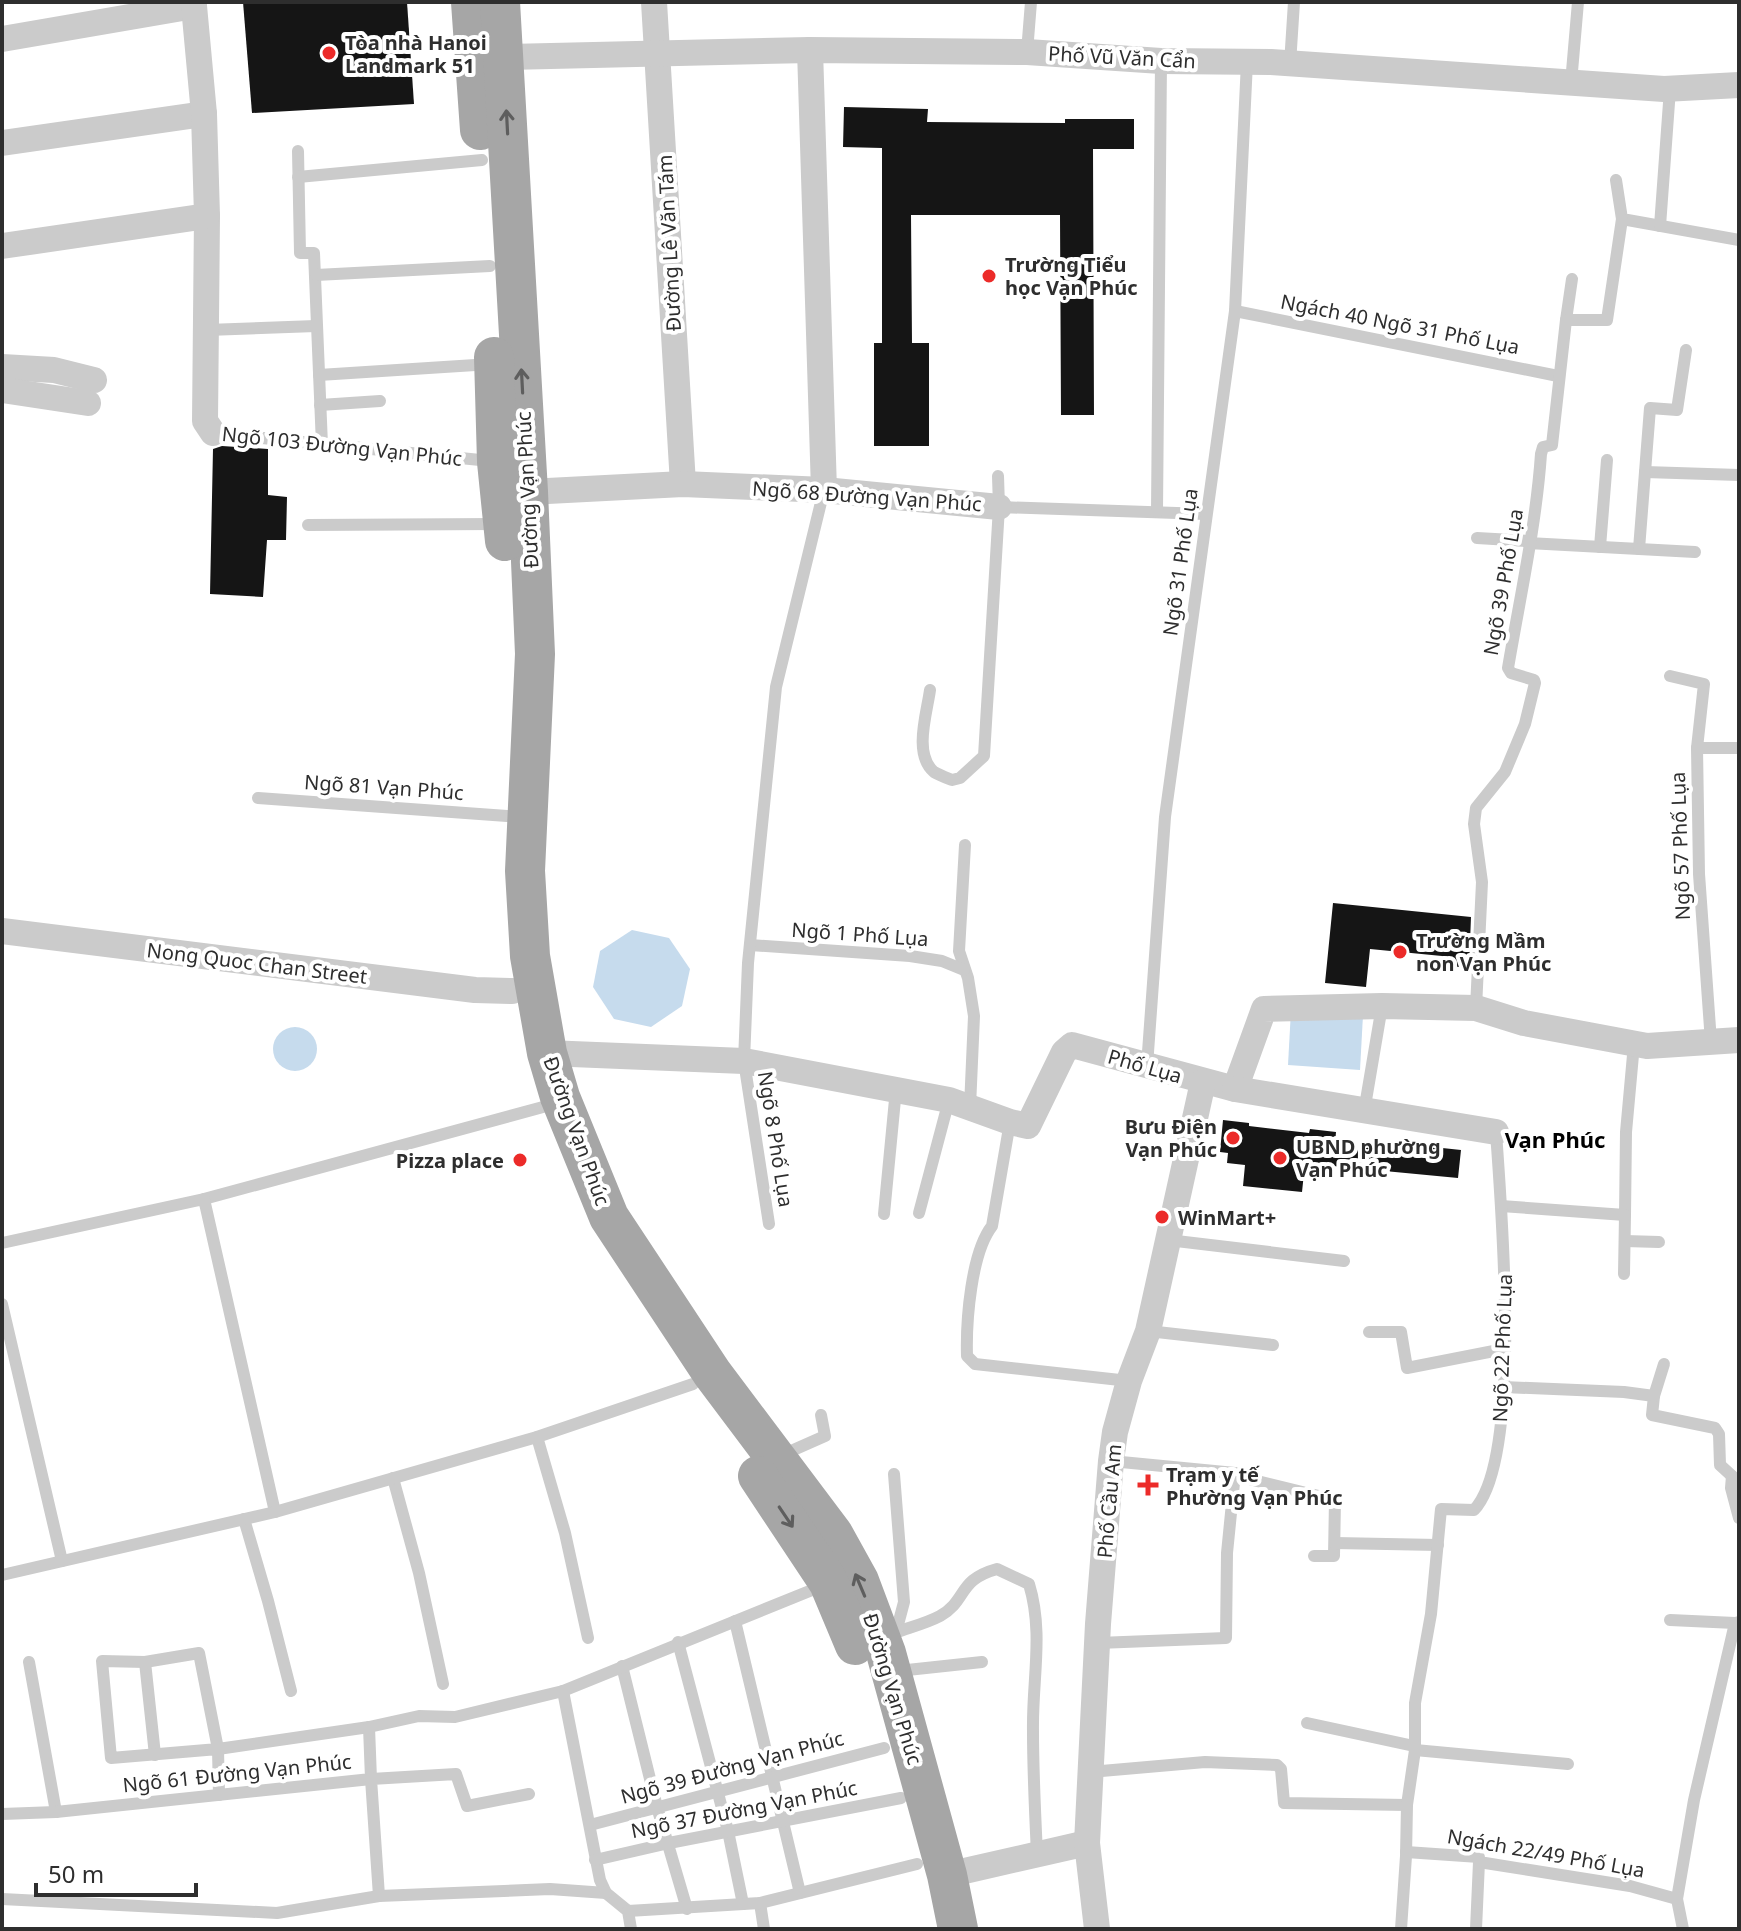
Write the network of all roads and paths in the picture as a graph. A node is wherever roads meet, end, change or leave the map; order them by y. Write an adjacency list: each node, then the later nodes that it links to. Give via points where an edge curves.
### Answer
1 (471, 2): 22 (main road, Đường Vạn Phúc)
2 (500, 2): 12 (main road, Đường Vạn Phúc)
3 (654, 2): 11 (street, Đường Lê Văn Tám)
4 (1031, 2): 10 (lane)
5 (1294, 2): 15 (lane)
6 (1578, 2): 16 (lane)
7 (194, 4): 8 (street); 19 (street, Ngõ 103 Đường Vạn Phúc)
8 (2, 39)
9 (810, 50): 10 (street, Phố Vũ Văn Cẩn); 11 (street, Phố Vũ Văn Cẩn); 53 (street)
10 (1027, 52): 13 (street, Phố Vũ Văn Cẩn)
11 (658, 53): 12 (street, Phố Vũ Văn Cẩn); 52 (street, Đường Lê Văn Tám)
12 (503, 57): 30 (main road, Đường Vạn Phúc, one-way to 12)
13 (1161, 61): 14 (street, Phố Vũ Văn Cẩn); 56 (lane)
14 (1247, 62): 15 (street, Phố Vũ Văn Cẩn); 33 (lane, Ngõ 31 Phố Lụa)
15 (1290, 64): 16 (street, Phố Vũ Văn Cẩn)
16 (1571, 83): 18 (street, Phố Vũ Văn Cẩn)
17 (1739, 85): 18 (street, Phố Vũ Văn Cẩn)
18 (1670, 89): 27 (lane)
19 (204, 114): 20 (street); 25 (street, Ngõ 103 Đường Vạn Phúc)
20 (2, 143)
21 (298, 151): 23 (lane)
22 (482, 160): 23 (lane); 30 (main road, Đường Vạn Phúc)
23 (298, 177): 31 (lane, via 300,253 314,253)
24 (1616, 180): 26 (lane)
25 (207, 216): 29 (street); 36 (street, Ngõ 103 Đường Vạn Phúc)
26 (1622, 219): 27 (lane); 34 (lane, via 1607,320)
27 (1660, 226): 28 (lane)
28 (1739, 240)
29 (2, 246)
30 (503, 265): 31 (lane); 38 (main road, Đường Vạn Phúc); 54 (main road, Đường Vạn Phúc, one-way to 30)
31 (316, 275): 35 (lane)
32 (1572, 279): 34 (lane)
33 (1235, 311): 41 (lane, Ngách 40 Ngõ 31 Phố Lụa); 57 (lane, Ngõ 31 Phố Lụa)
34 (1566, 320): 41 (lane)
35 (316, 326): 36 (lane); 40 (lane)
36 (207, 330): 45 (street, Ngõ 103 Đường Vạn Phúc, via 205,421)
37 (1686, 350): 49 (lane, via 1677,410 1650,408)
38 (494, 363): 40 (lane); 48 (main road, Đường Vạn Phúc)
39 (2, 367): 42 (street, via 54,370 91,391)
40 (319, 375): 44 (lane)
41 (1558, 376): 61 (lane, Ngõ 39 Phố Lụa, via 1552,445 1543,447)
42 (2, 390)
43 (380, 401): 44 (lane)
44 (320, 405): 46 (lane)
45 (213, 433): 46 (lane, Ngõ 103 Đường Vạn Phúc)
46 (322, 445): 48 (lane, Ngõ 103 Đường Vạn Phúc)
47 (1607, 460): 62 (lane)
48 (497, 462): 58 (main road, Đường Vạn Phúc)
49 (1645, 472): 50 (lane); 63 (lane)
50 (1739, 475)
51 (998, 476): 55 (lane)
52 (683, 484): 53 (street, Ngõ 68 Đường Vạn Phúc); 54 (street, Ngõ 68 Đường Vạn Phúc)
53 (824, 490): 55 (street, Ngõ 68 Đường Vạn Phúc); 73 (lane, Ngõ 8 Phố Lụa, via 776,687)
54 (528, 492): 70 (main road, Đường Vạn Phúc, via 535,654)
55 (999, 507): 56 (lane, Ngõ 68 Đường Vạn Phúc); 66 (lane, via 984,756 960,778 934,772 924,758)
56 (1157, 512): 57 (lane, Ngõ 68 Đường Vạn Phúc)
57 (1206, 514): 83 (lane, Ngõ 31 Phố Lụa, via 1165,817)
58 (504, 524): 59 (lane); 70 (main road, Đường Vạn Phúc)
59 (308, 525)
60 (1477, 538): 61 (lane)
61 (1528, 542): 62 (lane); 77 (lane, Ngõ 39 Phố Lụa, via 1508,668 1535,683 1505,772 1476,808 1482,882)
62 (1600, 547): 63 (lane)
63 (1639, 549): 64 (lane)
64 (1695, 552)
65 (1670, 676): 67 (lane, Ngõ 57 Phố Lụa, via 1704,684)
66 (930, 690)
67 (1697, 748): 68 (lane); 79 (lane, Ngõ 57 Phố Lụa)
68 (1739, 748)
69 (258, 798): 70 (lane, Ngõ 81 Vạn Phúc)
70 (518, 817): 75 (main road, Đường Vạn Phúc, via 504,883); 81 (main road, Đường Vạn Phúc, via 530,956)
71 (965, 845): 74 (lane, via 959,951)
72 (2, 931): 75 (street, Nong Quoc Chan Street)
73 (750, 945): 74 (lane, Ngõ 1 Phố Lụa, via 910,956); 82 (lane, Ngõ 8 Phố Lụa)
74 (964, 970): 87 (lane, via 974,1016)
75 (512, 991): 88 (main road, Đường Vạn Phúc)
76 (1382, 1006): 77 (street); 86 (street, via 1264,1009); 89 (lane)
77 (1476, 1008): 80 (street)
78 (1739, 1040): 79 (street)
79 (1711, 1042): 80 (street)
80 (1634, 1044): 96 (lane)
81 (547, 1053): 82 (street); 110 (main road, Đường Vạn Phúc, via 609,1217)
82 (744, 1061): 85 (street); 97 (lane, Ngõ 8 Phố Lụa)
83 (1147, 1066): 84 (street, Phố Lụa); 90 (street, Phố Lụa, via 1069,1046 1030,1123)
84 (1203, 1082): 86 (street, Phố Lụa); 98 (street, Phố Cầu Am)
85 (896, 1089): 87 (street); 95 (lane)
86 (1235, 1089): 89 (street, Ngõ 22 Phố Lụa)
87 (960, 1104): 90 (street); 94 (lane)
88 (543, 1107): 92 (lane); 110 (main road, Đường Vạn Phúc, via 597,1238 631,1293)
89 (1364, 1112): 91 (street, Ngõ 22 Phố Lụa)
90 (1010, 1122): 111 (lane, via 992,1226 976,1257 968,1360)
91 (1496, 1132): 93 (lane, Ngõ 22 Phố Lụa)
92 (204, 1199): 101 (lane); 122 (lane)
93 (1501, 1206): 96 (lane); 108 (lane, Ngõ 22 Phố Lụa)
94 (919, 1213)
95 (884, 1214)
96 (1625, 1215): 99 (lane)
97 (769, 1224)
98 (1168, 1240): 102 (lane); 105 (street, Phố Cầu Am)
99 (1625, 1241): 100 (lane); 103 (lane)
100 (1659, 1242)
101 (2, 1243)
102 (1344, 1261)
103 (1624, 1274)
104 (2, 1304): 128 (lane)
105 (1148, 1331): 107 (lane); 111 (street, Phố Cầu Am)
106 (1369, 1332): 108 (lane, via 1401,1332 1407,1368)
107 (1273, 1345)
108 (1504, 1349): 112 (lane, Ngõ 22 Phố Lụa)
109 (1664, 1364): 113 (lane)
110 (702, 1379): 115 (lane); 116 (main road, Đường Vạn Phúc); 130 (main road, Đường Vạn Phúc, one-way to 130)
111 (1129, 1381): 117 (street, Phố Cầu Am)
112 (1503, 1387): 113 (lane); 126 (lane, Ngõ 22 Phố Lụa, via 1504,1411 1485,1498 1474,1510 1441,1509)
113 (1654, 1396): 120 (lane, via 1652,1415 1715,1428 1720,1465)
114 (821, 1415): 116 (lane, via 825,1436)
115 (537, 1437): 121 (lane); 134 (lane)
116 (775, 1458): 137 (main road, Đường Vạn Phúc, one-way to 116, via 833,1534)
117 (1111, 1461): 118 (lane); 136 (street, Phố Cầu Am)
118 (1235, 1473): 125 (lane, via 1335,1500); 136 (lane, via 1226,1638)
119 (894, 1474): 137 (lane, via 904,1602)
120 (1736, 1475): 123 (lane, via 1731,1488)
121 (393, 1478): 122 (lane); 142 (lane)
122 (275, 1512): 124 (lane)
123 (1739, 1518)
124 (244, 1519): 128 (lane); 143 (lane)
125 (1335, 1543): 126 (lane); 127 (lane, via 1334,1556)
126 (1438, 1545): 148 (lane, Ngõ 22 Phố Lụa, via 1415,1703)
127 (1314, 1556)
128 (62, 1561): 129 (lane)
129 (2, 1575)
130 (829, 1583): 132 (lane, Ngõ 61 Đường Vạn Phúc); 147 (main road, Đường Vạn Phúc)
131 (1670, 1620): 133 (lane)
132 (735, 1621): 135 (lane, Ngõ 61 Đường Vạn Phúc); 153 (lane)
133 (1737, 1622): 177 (lane, via 1694,1800)
134 (588, 1638)
135 (678, 1642): 141 (lane, Ngõ 61 Đường Vạn Phúc); 155 (lane)
136 (1098, 1643): 152 (street, Phố Cầu Am)
137 (891, 1652): 140 (lane); 147 (main road, Đường Vạn Phúc); 169 (lane, via 956,1603 979,1574 997,1569 1029,1584 1037,1609 1032,1727)
138 (29, 1662): 161 (lane)
139 (145, 1662): 149 (lane, via 199,1653); 150 (lane); 150 (lane, via 102,1661 111,1758)
140 (982, 1662)
141 (622, 1666): 144 (lane, Ngõ 61 Đường Vạn Phúc); 160 (lane)
142 (443, 1684)
143 (291, 1691)
144 (563, 1691): 146 (lane, Ngõ 61 Đường Vạn Phúc, via 455,1717 419,1716); 164 (lane)
145 (1307, 1723): 148 (lane)
146 (369, 1727): 149 (lane); 154 (lane, Ngõ 61 Đường Vạn Phúc)
147 (897, 1743): 153 (lane, Ngõ 39 Đường Vạn Phúc); 158 (main road, Đường Vạn Phúc); 172 (main road, Đường Vạn Phúc)
148 (1414, 1748): 151 (lane); 159 (lane, Ngõ 22 Phố Lụa)
149 (218, 1749): 150 (lane); 157 (lane)
150 (155, 1755)
151 (1568, 1764)
152 (1090, 1772): 159 (lane, via 1205,1762 1277,1765 1284,1803); 167 (street, Phố Cầu Am)
153 (771, 1776): 155 (lane, Ngõ 39 Đường Vạn Phúc); 163 (lane)
154 (371, 1779): 156 (lane, via 456,1774 467,1806); 157 (lane, Ngõ 61 Đường Vạn Phúc); 175 (lane)
155 (716, 1791): 160 (lane, Ngõ 39 Đường Vạn Phúc); 165 (lane)
156 (529, 1794)
157 (219, 1795): 161 (lane, Ngõ 61 Đường Vạn Phúc)
158 (901, 1798): 163 (lane, Ngõ 37 Đường Vạn Phúc); 172 (main road, Đường Vạn Phúc)
159 (1407, 1805): 168 (lane, Ngõ 22 Phố Lụa)
160 (657, 1807): 164 (lane, Ngõ 39 Đường Vạn Phúc); 166 (lane)
161 (56, 1812): 162 (lane, Ngõ 61 Đường Vạn Phúc)
162 (2, 1814)
163 (781, 1821): 165 (lane, Ngõ 37 Đường Vạn Phúc); 174 (lane)
164 (590, 1825): 170 (lane)
165 (728, 1831): 166 (lane, Ngõ 37 Đường Vạn Phúc); 179 (lane)
166 (669, 1843): 170 (lane, Ngõ 37 Đường Vạn Phúc); 180 (lane)
167 (1087, 1843): 169 (street); 186 (street, Phố Cầu Am)
168 (1406, 1852): 171 (lane, Ngách 22/49 Phố Lụa, via 1479,1857); 187 (lane, Ngõ 22 Phố Lụa)
169 (1037, 1854): 172 (street)
170 (595, 1860): 173 (lane)
171 (1479, 1862): 177 (lane, Ngách 22/49 Phố Lụa, via 1630,1886); 188 (lane)
172 (932, 1869): 174 (lane); 184 (main road, Đường Vạn Phúc); 185 (main road, Đường Vạn Phúc)
173 (606, 1893): 175 (lane, via 550,1889); 181 (lane)
174 (800, 1893): 178 (lane)
175 (379, 1896): 176 (lane, via 277,1913)
176 (2, 1899)
177 (1677, 1899): 189 (lane)
178 (760, 1903): 179 (lane); 183 (lane)
179 (743, 1904): 180 (lane)
180 (687, 1909): 181 (lane)
181 (628, 1911): 182 (lane)
182 (631, 1929)
183 (764, 1929)
184 (930, 1929)
185 (958, 1929)
186 (1097, 1929)
187 (1401, 1929)
188 (1476, 1929)
189 (1683, 1929)

